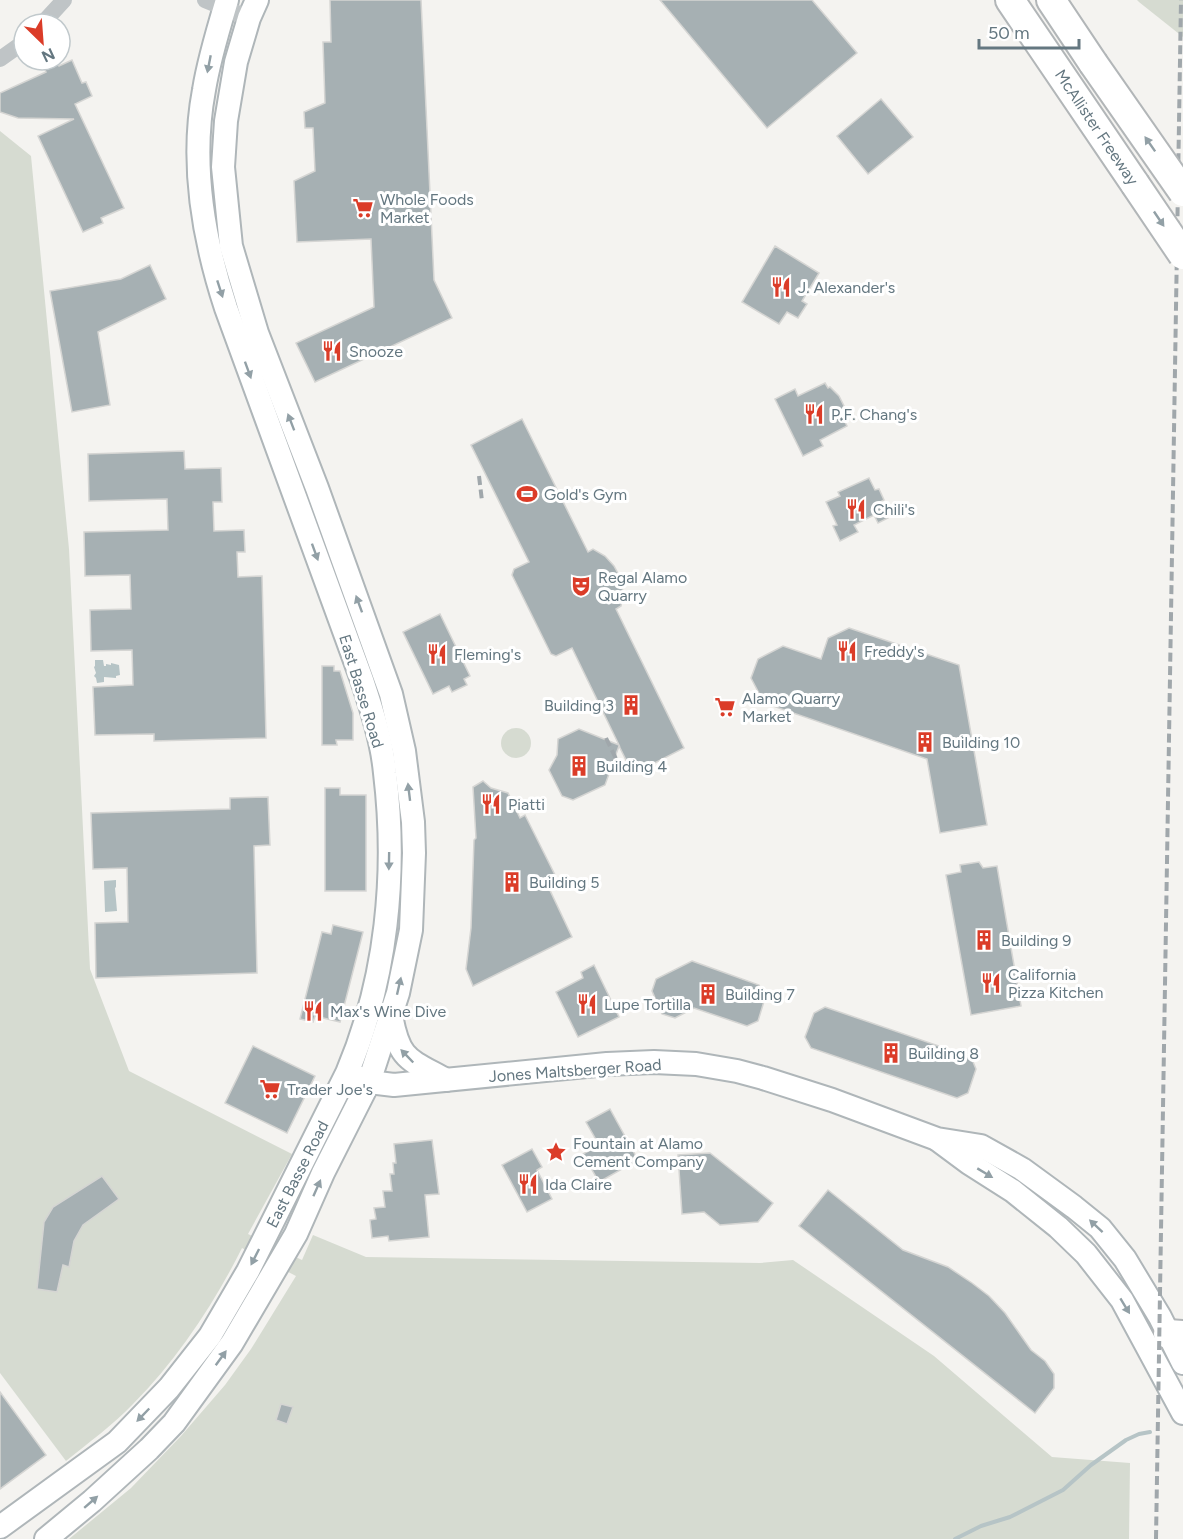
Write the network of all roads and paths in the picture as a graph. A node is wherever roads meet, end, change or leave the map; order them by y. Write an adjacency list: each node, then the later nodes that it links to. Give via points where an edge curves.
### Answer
1 (64, 0): 6 (street)
2 (1010, 0): 8 (highway, McAllister Freeway, one-way to 8, bridge)
3 (1051, 0): 7 (highway, McAllister Freeway, one-way to 3, bridge)
4 (219, 2): 5 (street); 9 (main road, East Basse Road, one-way to 9, via 203,92 199,152 204,224 216,276)
5 (253, 9): 9 (main road, East Basse Road, via 230,92 223,167)
6 (53, 12)
7 (1183, 192)
8 (1183, 255)
9 (244, 326): 10 (main road, East Basse Road, one-way to 9, via 411,930 413,895 412,822 402,741 381,662); 11 (main road, East Basse Road, one-way to 11, via 362,680 385,771 390,828 389,895 382,956)
10 (391, 1014): 12 (main road, one-way to 10, via 406,1056 395,1038); 13 (main road, East Basse Road)
11 (347, 1073): 13 (main road, Jones Maltsberger Road); 18 (main road, East Basse Road, one-way to 18, via 253,1262 210,1336 169,1388 117,1442)
12 (446, 1080): 13 (main road, Jones Maltsberger Road, via 394,1085); 14 (main road, Jones Maltsberger Road, via 608,1064 696,1064 763,1078)
13 (369, 1082): 19 (main road, East Basse Road, one-way to 13, via 174,1423 232,1343 296,1234)
14 (937, 1139): 15 (main road, Jones Maltsberger Road, one-way to 14, via 1100,1228 994,1152); 17 (main road, Jones Maltsberger Road, one-way to 17, via 1013,1191 1086,1254 1122,1300)
15 (1176, 1335): 16 (main road, Jones Maltsberger Road)
16 (1183, 1363)
17 (1183, 1413)
18 (0, 1527)
19 (46, 1539)

